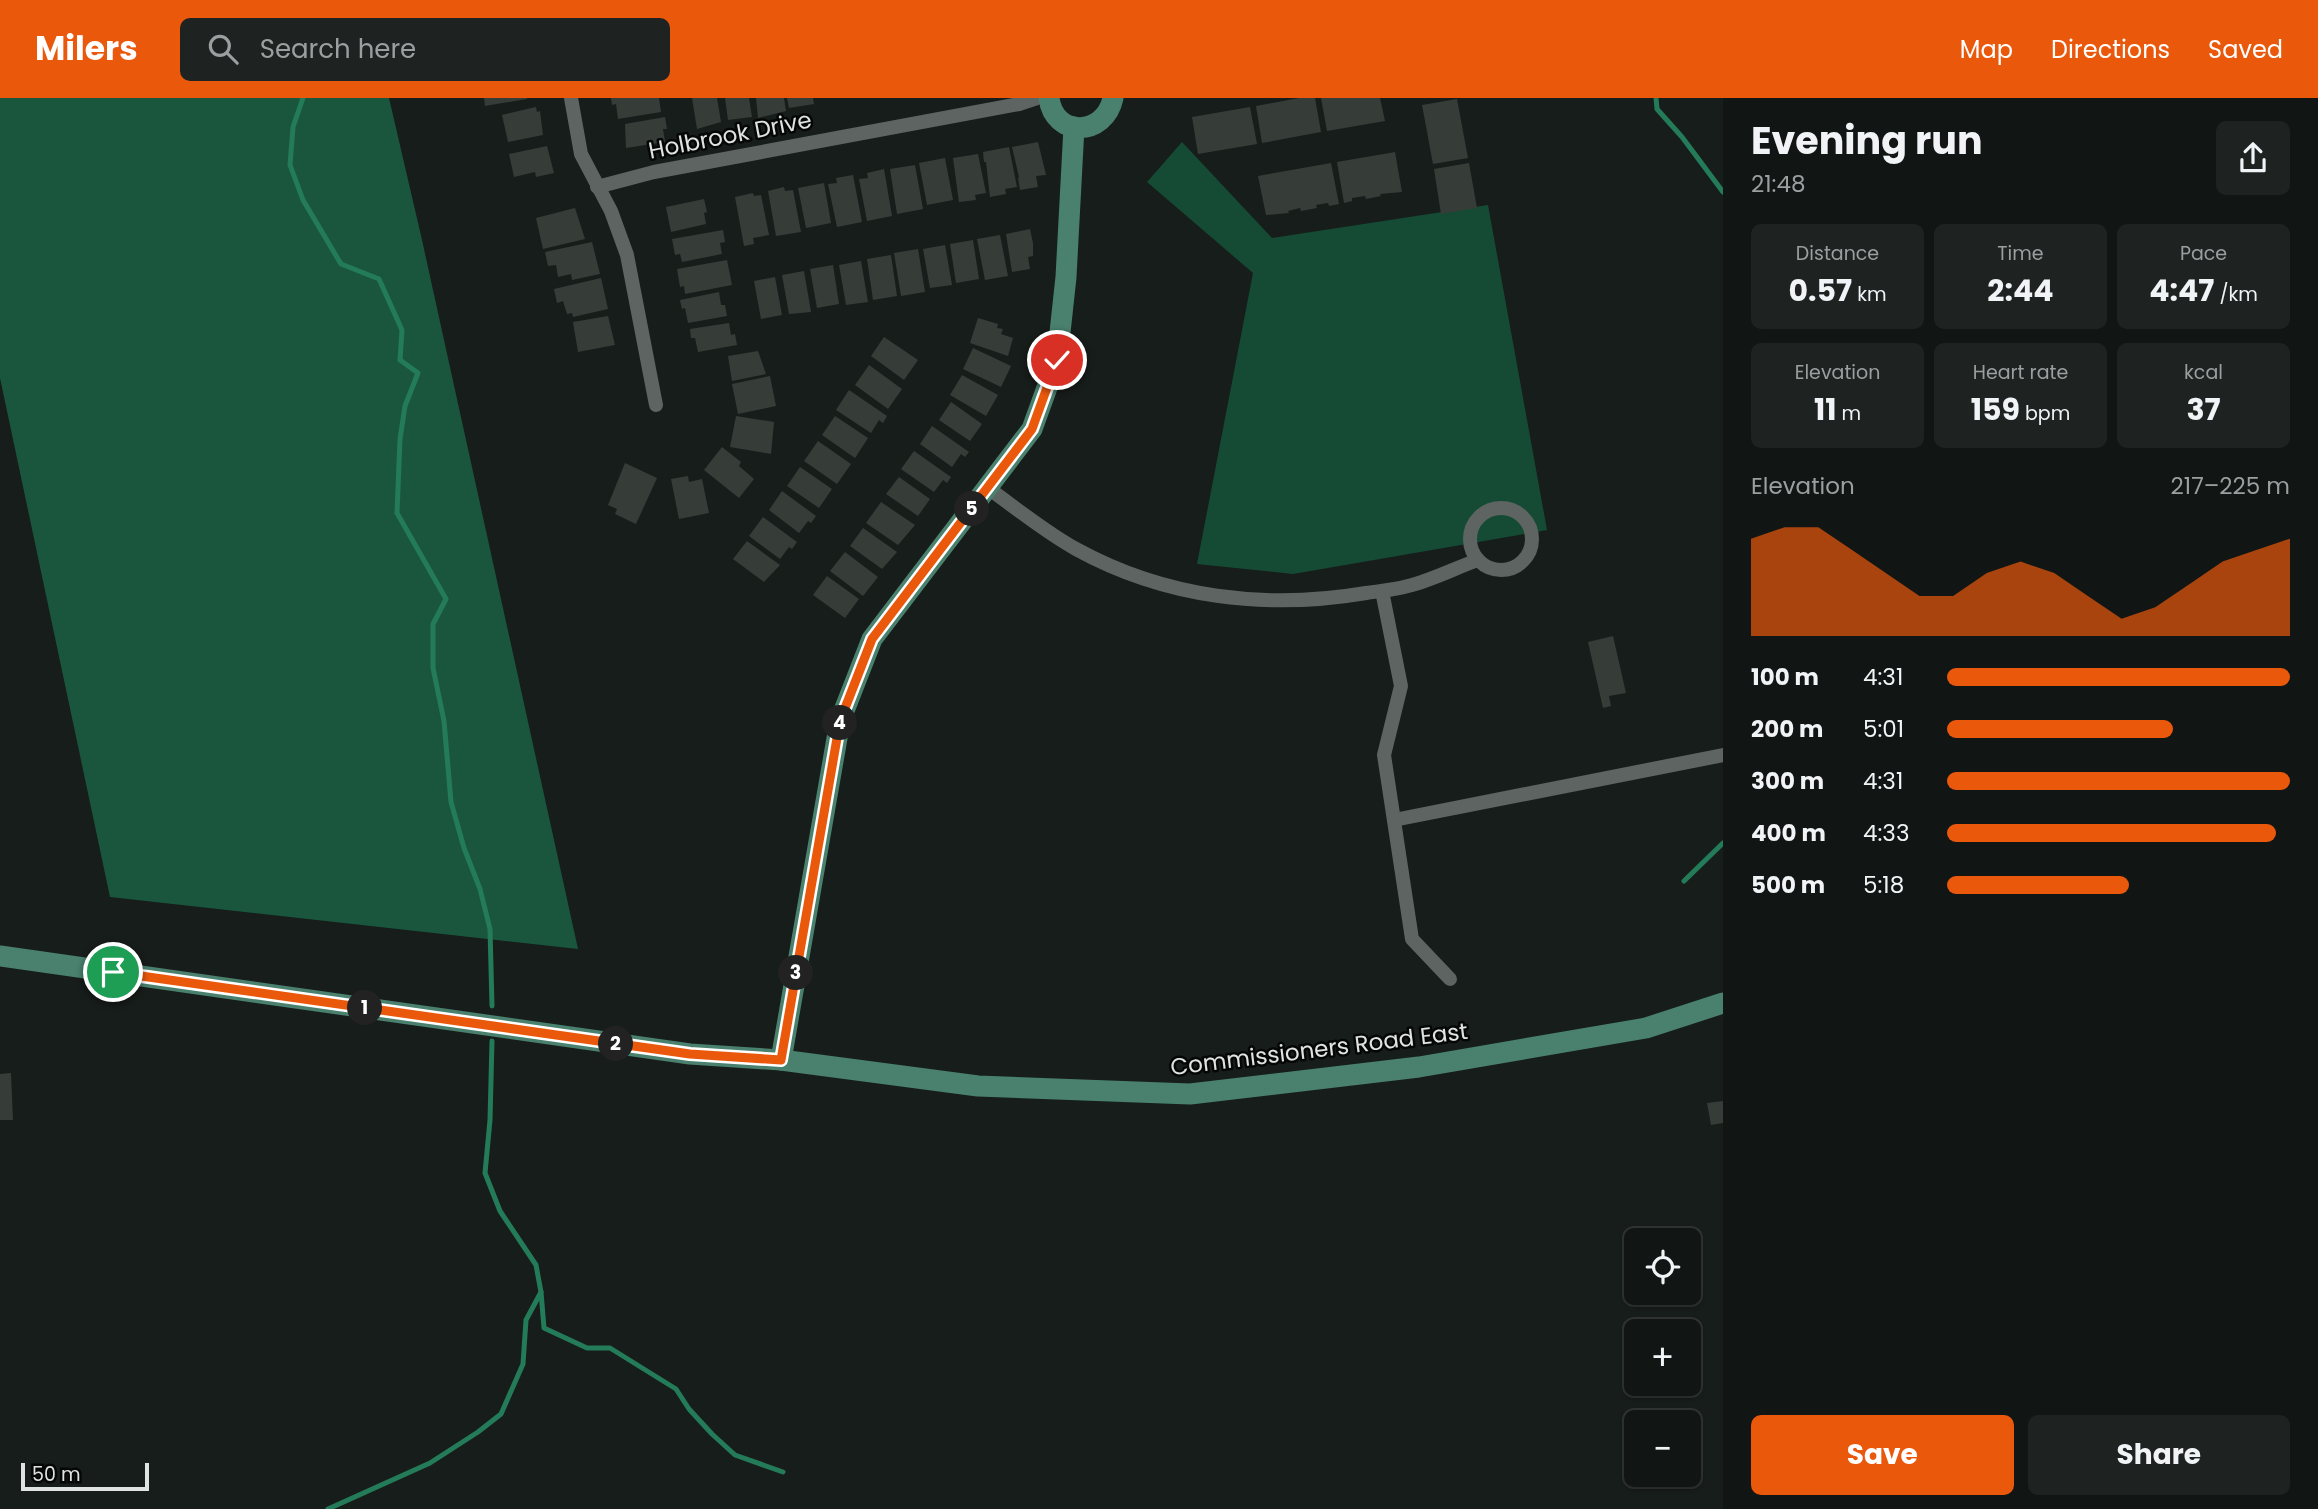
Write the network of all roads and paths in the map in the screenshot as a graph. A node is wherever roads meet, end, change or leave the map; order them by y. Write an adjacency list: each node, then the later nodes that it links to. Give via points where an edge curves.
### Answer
1 (571, 98): 6 (street, via 581,154)
2 (1037, 98): 6 (street, Holbrook Drive)
3 (1049, 98): 5 (main road, via 1058,119)
4 (1113, 98): 5 (main road, via 1100,122)
5 (1074, 127): 8 (main road, via 1057,360 1032,429)
6 (597, 187): 7 (street, via 627,255)
7 (656, 405)
8 (988, 488): 10 (street, via 1073,547 1159,584 1261,602); 16 (main road, via 872,639 840,721)
9 (1478, 560): 9 (street, via 1500,570 1526,558 1532,538 1524,518 1505,509 1484,513 1470,538); 10 (street)
10 (1382, 591): 12 (street, via 1401,686 1384,755)
11 (1723, 755): 12 (street)
12 (1395, 820): 14 (street, via 1412,939)
13 (0, 956): 16 (main road, Commissioners Road East, via 690,1054)
14 (1450, 979)
15 (1723, 1003): 16 (main road, Commissioners Road East, via 1646,1028 1419,1067 1190,1094 978,1086)
16 (781, 1060)

